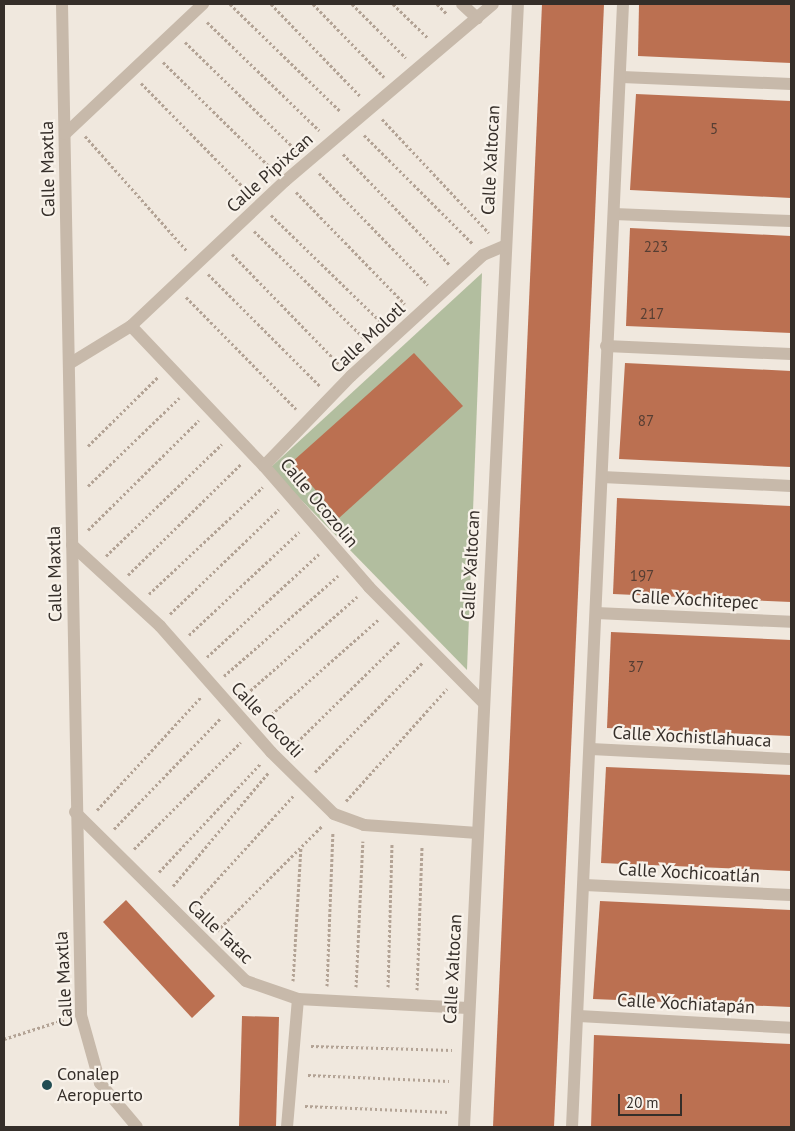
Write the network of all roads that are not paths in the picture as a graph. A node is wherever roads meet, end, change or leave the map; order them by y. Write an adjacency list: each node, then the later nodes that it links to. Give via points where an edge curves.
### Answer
1 (62, 4): 10 (street, Calle Maxtla)
2 (203, 4): 10 (street)
3 (462, 4): 7 (street)
4 (493, 4): 7 (street, Calle Pipixcan)
5 (518, 4): 13 (street, Calle Xaltocan)
6 (623, 4): 8 (street)
7 (478, 18): 14 (street, Calle Pipixcan, via 285,181)
8 (622, 77): 9 (street); 11 (street)
9 (791, 84)
10 (65, 134): 17 (street, Calle Maxtla)
11 (614, 214): 12 (street); 15 (street)
12 (791, 221)
13 (504, 246): 18 (street, Calle Molotl, via 483,255 377,352); 24 (street, Calle Xaltocan)
14 (131, 326): 17 (street, Calle Pipixcan); 18 (street, Calle Ocozolin)
15 (606, 346): 16 (street); 19 (street)
16 (791, 354)
17 (69, 364): 21 (street, Calle Maxtla)
18 (264, 466): 24 (street, Calle Ocozolin, via 349,566)
19 (602, 478): 20 (street); 22 (street)
20 (791, 486)
21 (72, 546): 27 (street, Calle Maxtla); 28 (street, Calle Cocotli, via 178,646 275,756 334,814 364,825)
22 (596, 613): 23 (street, Calle Xochitepec); 25 (street)
23 (791, 622)
24 (482, 701): 28 (street, Calle Xaltocan)
25 (591, 750): 26 (street, Calle Xochistlahuaca); 29 (street)
26 (791, 759)
27 (75, 812): 31 (street, Calle Tatac, via 246,981); 35 (street, Calle Maxtla, via 81,1015 100,1083)
28 (478, 834): 32 (street, Calle Xaltocan)
29 (585, 885): 30 (street, Calle Xochicoatlán); 33 (street)
30 (791, 896)
31 (295, 998): 32 (street, Calle Tatac, via 387,1007); 36 (street)
32 (468, 1008): 37 (street, Calle Xaltocan)
33 (579, 1016): 34 (street, Calle Xochiatapán); 38 (street)
34 (791, 1028)
35 (137, 1127)
36 (287, 1127)
37 (464, 1127)
38 (572, 1127)

